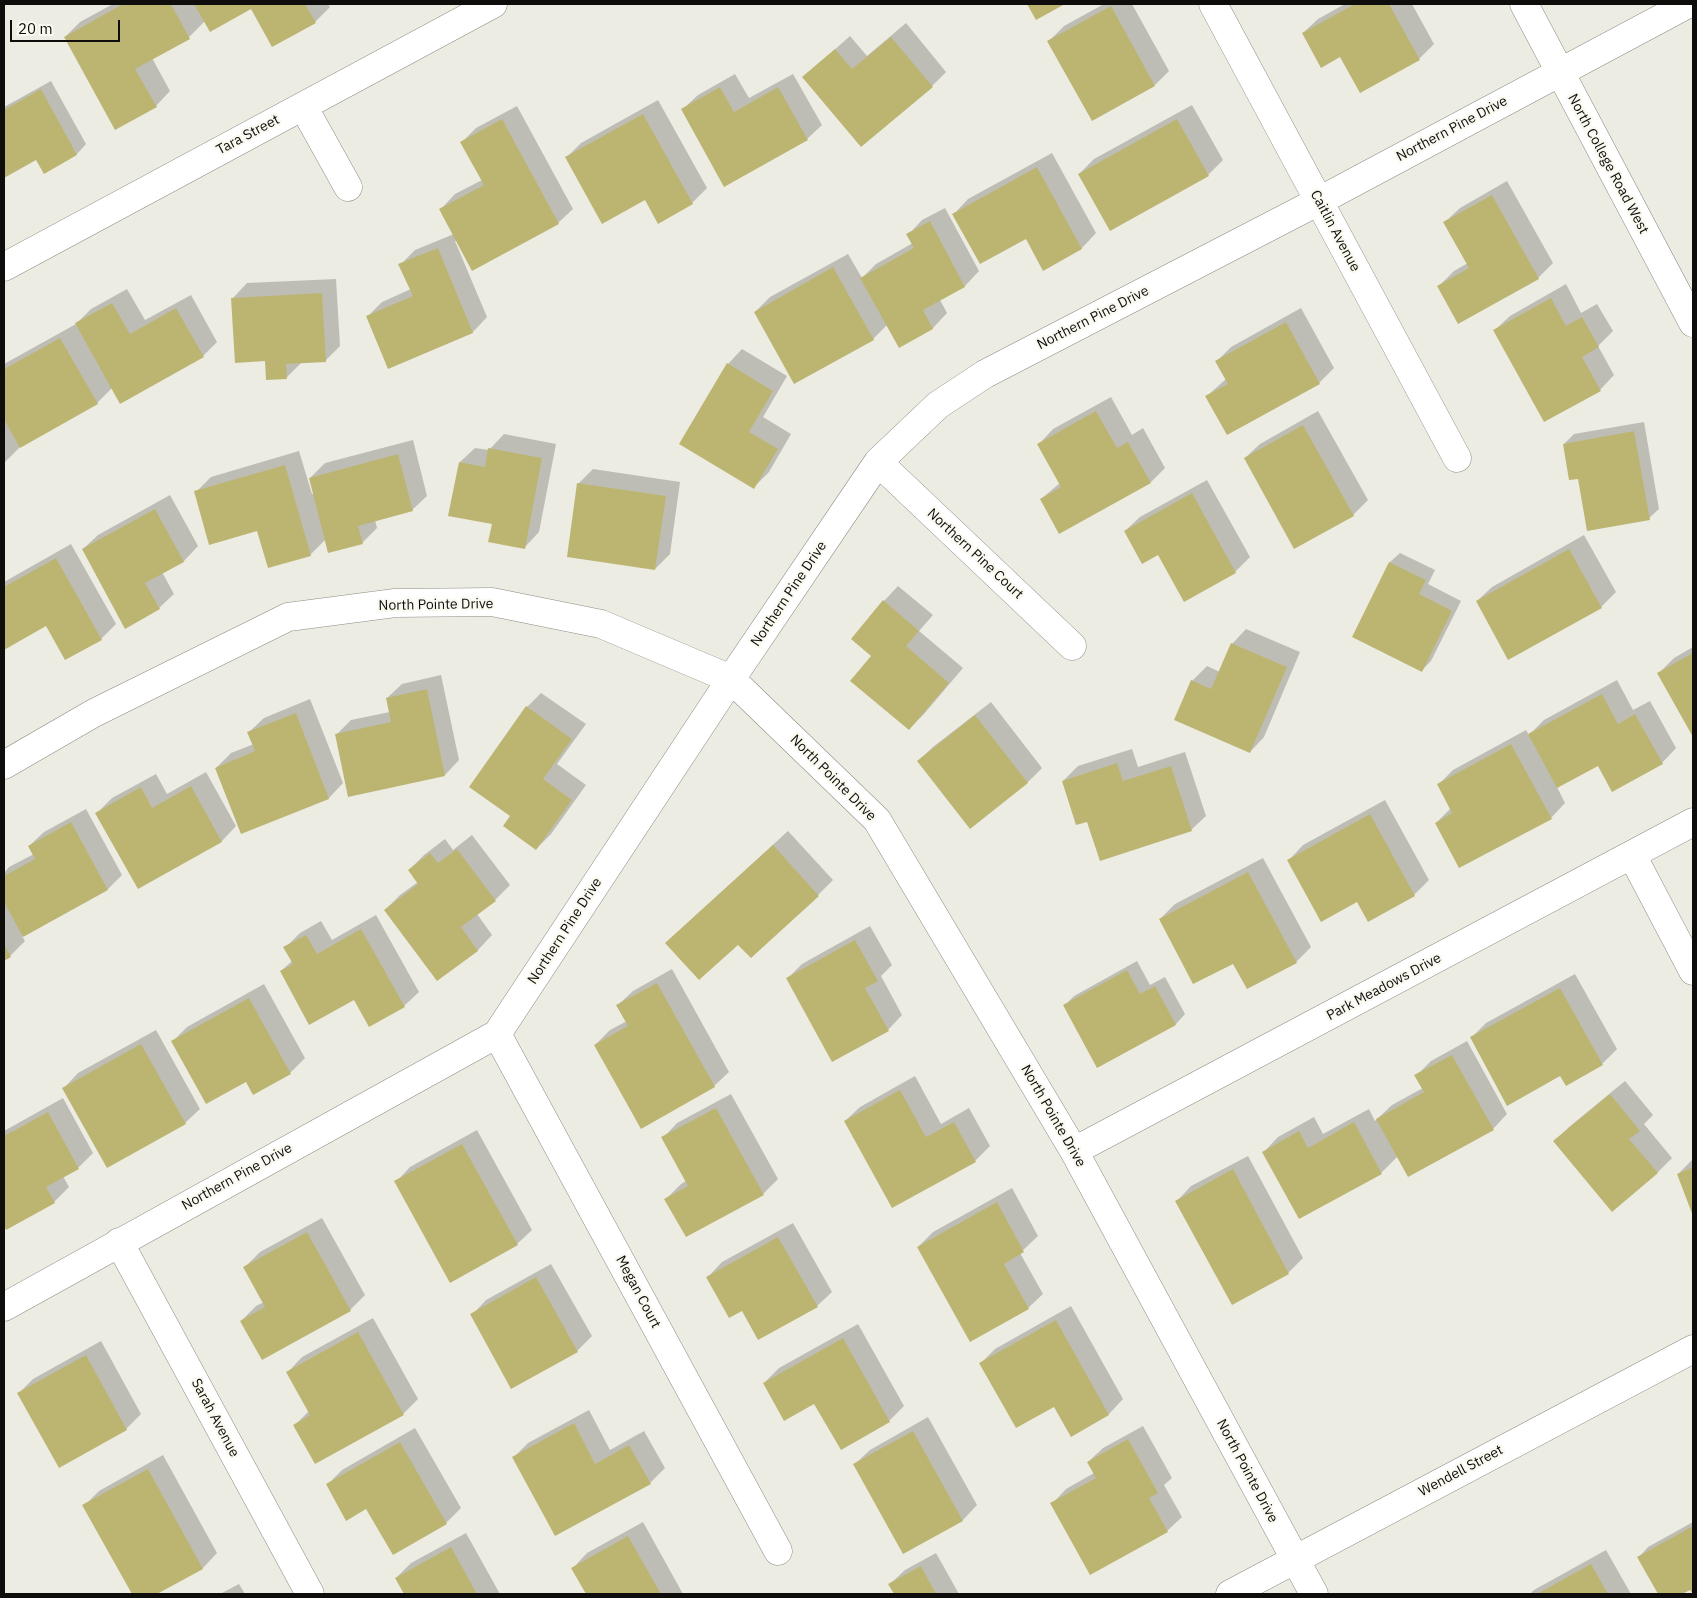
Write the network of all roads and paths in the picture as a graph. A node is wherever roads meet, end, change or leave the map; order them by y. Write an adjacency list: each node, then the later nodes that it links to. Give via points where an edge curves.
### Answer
1 (493, 4): 6 (street, Tara Street)
2 (1213, 4): 8 (street, Caitlin Avenue)
3 (1524, 4): 5 (street, North College Road West)
4 (1688, 4): 5 (street, Northern Pine Drive)
5 (1559, 72): 8 (street, Northern Pine Drive); 10 (street, North College Road West)
6 (303, 106): 7 (street); 9 (street, Tara Street)
7 (348, 187)
8 (1319, 201): 11 (street, Caitlin Avenue); 12 (street, Northern Pine Drive, via 986,374 938,405)
9 (4, 267)
10 (1693, 323)
11 (1457, 458)
12 (878, 462): 13 (street, Northern Pine Court); 14 (street, Northern Pine Drive)
13 (1072, 646)
14 (731, 679): 15 (street, North Pointe Drive, via 601,624 492,602 386,605 288,616 94,713); 19 (street, Northern Pine Drive); 20 (street, North Pointe Drive, via 877,820)
15 (4, 765)
16 (1693, 822): 17 (street, Park Meadows Drive)
17 (1632, 855): 18 (street); 20 (street, Park Meadows Drive)
18 (1693, 971)
19 (498, 1034): 21 (street, Northern Pine Drive); 24 (street, Megan Court)
20 (1074, 1151): 25 (street, North Pointe Drive)
21 (119, 1242): 22 (street, Northern Pine Drive); 26 (street, Sarah Avenue)
22 (4, 1307)
23 (1693, 1349): 25 (street, Wendell Street)
24 (778, 1551)
25 (1294, 1559): 27 (street, Wendell Street); 28 (street, North Pointe Drive)
26 (310, 1594)
27 (1230, 1594)
28 (1314, 1594)

